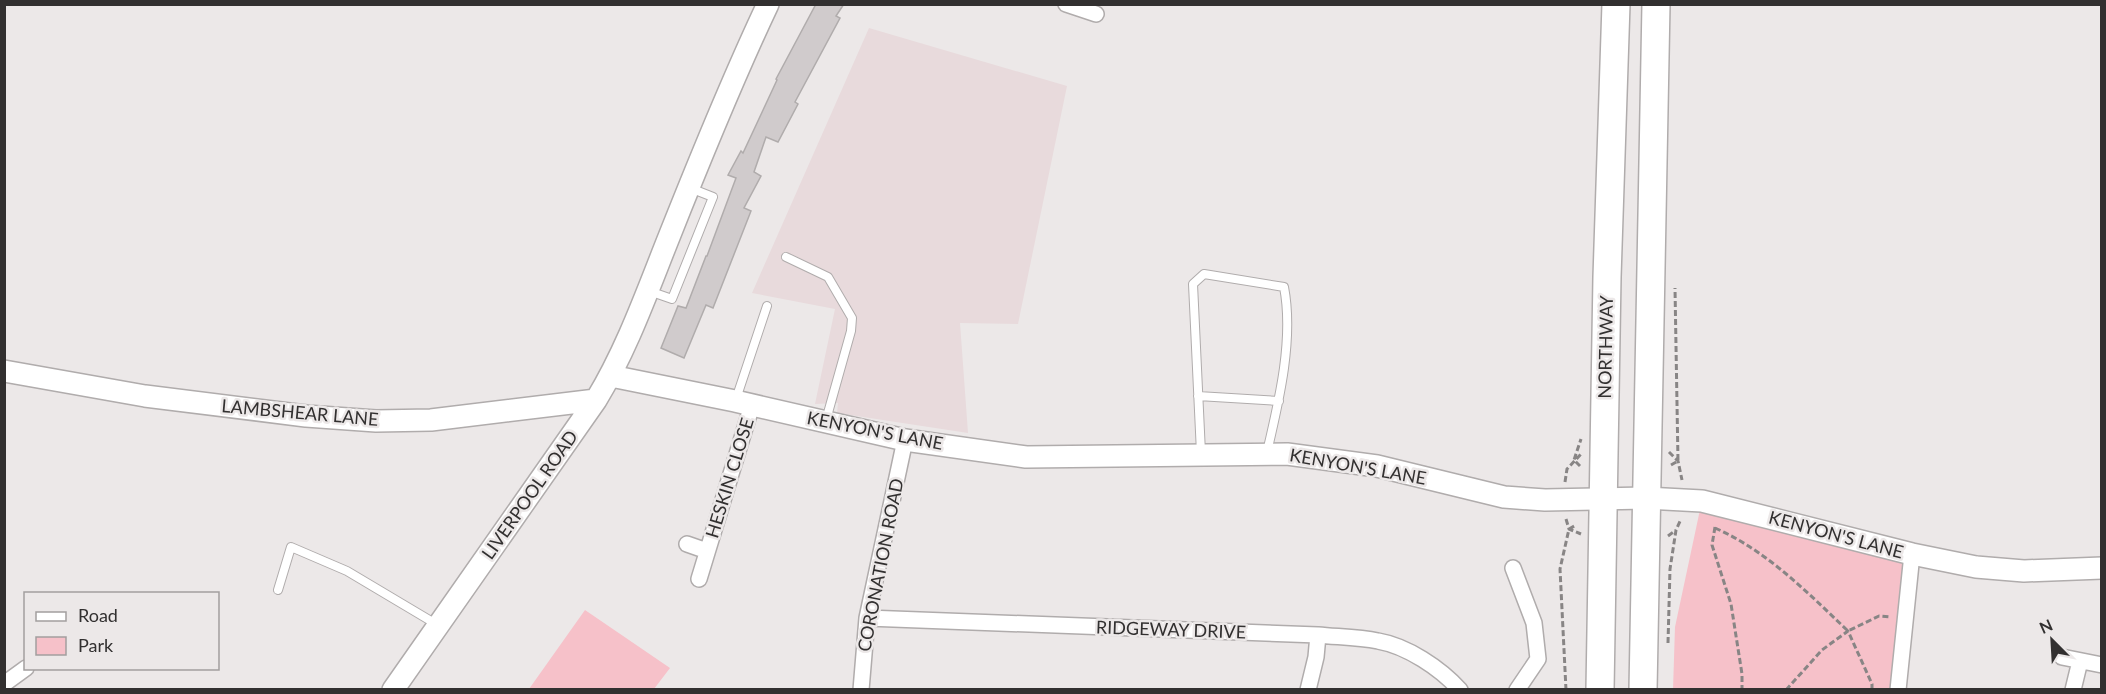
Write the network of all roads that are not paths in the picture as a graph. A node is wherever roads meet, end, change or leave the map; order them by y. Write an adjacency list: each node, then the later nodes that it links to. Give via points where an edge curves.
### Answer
1 (768, 4): 9 (street, LIVERPOOL ROAD)
2 (1066, 4): 5 (street)
3 (1616, 4): 19 (highway, NORTHWAY)
4 (1656, 4): 18 (highway)
5 (1096, 14)
6 (786, 257): 14 (lane, via 828,277 852,318)
7 (767, 306): 13 (lane)
8 (4, 370): 11 (street, LAMBSHEAR LANE, via 144,396 376,421 431,420)
9 (611, 376): 11 (street, LIVERPOOL ROAD); 13 (street, KENYON'S LANE)
10 (1198, 396): 12 (lane); 12 (lane, via 1193,284 1204,274 1284,287 1287,301); 17 (lane)
11 (596, 400): 28 (street, LIVERPOOL ROAD)
12 (1279, 401): 16 (lane)
13 (743, 403): 14 (street, KENYON'S LANE); 21 (street, HESKIN CLOSE)
14 (825, 422): 15 (street, KENYON'S LANE)
15 (905, 440): 17 (street, KENYON'S LANE, via 1026,457); 27 (street, CORONATION ROAD)
16 (1266, 454): 17 (street, KENYON'S LANE); 19 (street, KENYON'S LANE, via 1377,466 1504,497)
17 (1201, 455)
18 (1646, 498): 19 (street, KENYON'S LANE); 22 (street, KENYON'S LANE, via 1721,505); 41 (highway)
19 (1604, 499): 40 (highway, NORTHWAY)
20 (687, 544): 21 (street, HESKIN CLOSE)
21 (708, 551): 25 (street, HESKIN CLOSE)
22 (1912, 554): 24 (street, KENYON'S LANE, via 1976,567 2024,571); 42 (street)
23 (1513, 568): 39 (street, via 1534,623 1538,659)
24 (2102, 568)
25 (699, 579)
26 (278, 590): 28 (lane, via 291,547 347,571)
27 (867, 618): 29 (street, RIDGEWAY DRIVE); 36 (street, CORONATION ROAD)
28 (438, 625): 35 (street, LIVERPOOL ROAD)
29 (1318, 635): 37 (street); 38 (street, RIDGEWAY DRIVE, via 1380,641 1406,651 1436,668)
30 (2062, 657): 31 (street)
31 (2080, 661): 32 (street); 43 (street)
32 (2102, 665)
33 (24, 669): 34 (street)
34 (4, 684)
35 (393, 690)
36 (861, 690)
37 (1308, 690)
38 (1460, 690)
39 (1517, 690)
40 (1599, 690)
41 (1643, 690)
42 (1898, 690)
43 (2073, 690)

